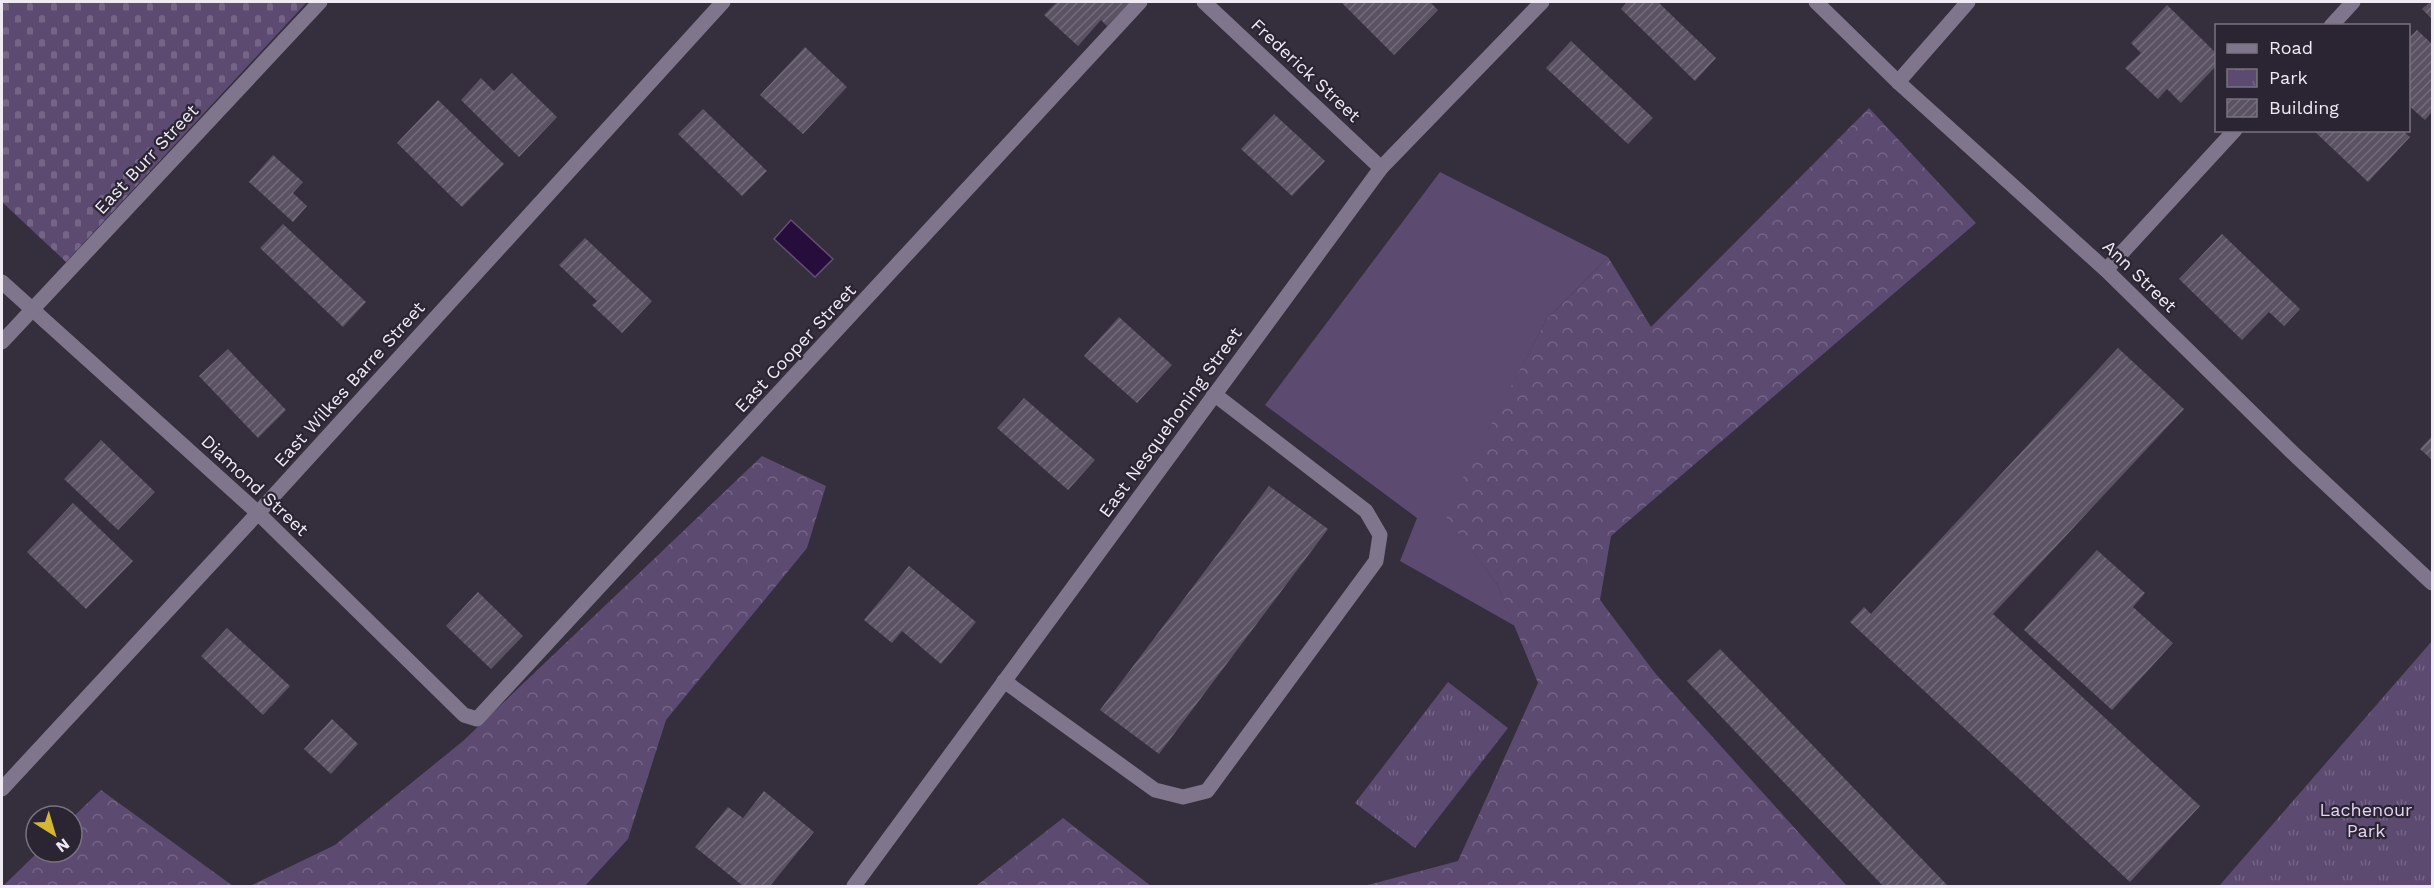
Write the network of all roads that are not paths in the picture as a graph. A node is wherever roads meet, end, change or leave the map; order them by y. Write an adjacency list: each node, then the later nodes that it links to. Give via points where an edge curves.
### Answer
1 (320, 2): 15 (street, East Burr Street)
2 (723, 2): 18 (street, East Wilkes Barre Street)
3 (1140, 2): 21 (street, East Cooper Street)
4 (1204, 2): 12 (street, Frederick Street)
5 (1542, 2): 12 (street, East Nesquehoning Street)
6 (1816, 2): 10 (street, Ann Street)
7 (1968, 2): 10 (street)
8 (2353, 2): 9 (street)
9 (2333, 24)
10 (1898, 82): 13 (street, Ann Street)
11 (2233, 132): 13 (street)
12 (1381, 168): 17 (street, East Nesquehoning Street)
13 (2106, 270): 19 (street, Ann Street)
14 (2, 282): 15 (street, Diamond Street)
15 (32, 310): 16 (street, East Burr Street); 18 (street, Diamond Street)
16 (2, 342)
17 (1214, 394): 20 (street, East Nesquehoning Street); 20 (street, via 1366,511 1380,535 1376,561 1355,590 1206,791 1183,797 1155,790)
18 (258, 513): 21 (street, Diamond Street, via 464,715); 22 (street, East Wilkes Barre Street)
19 (2433, 583)
20 (1004, 681): 23 (street, East Nesquehoning Street)
21 (477, 719)
22 (2, 789)
23 (854, 886)

